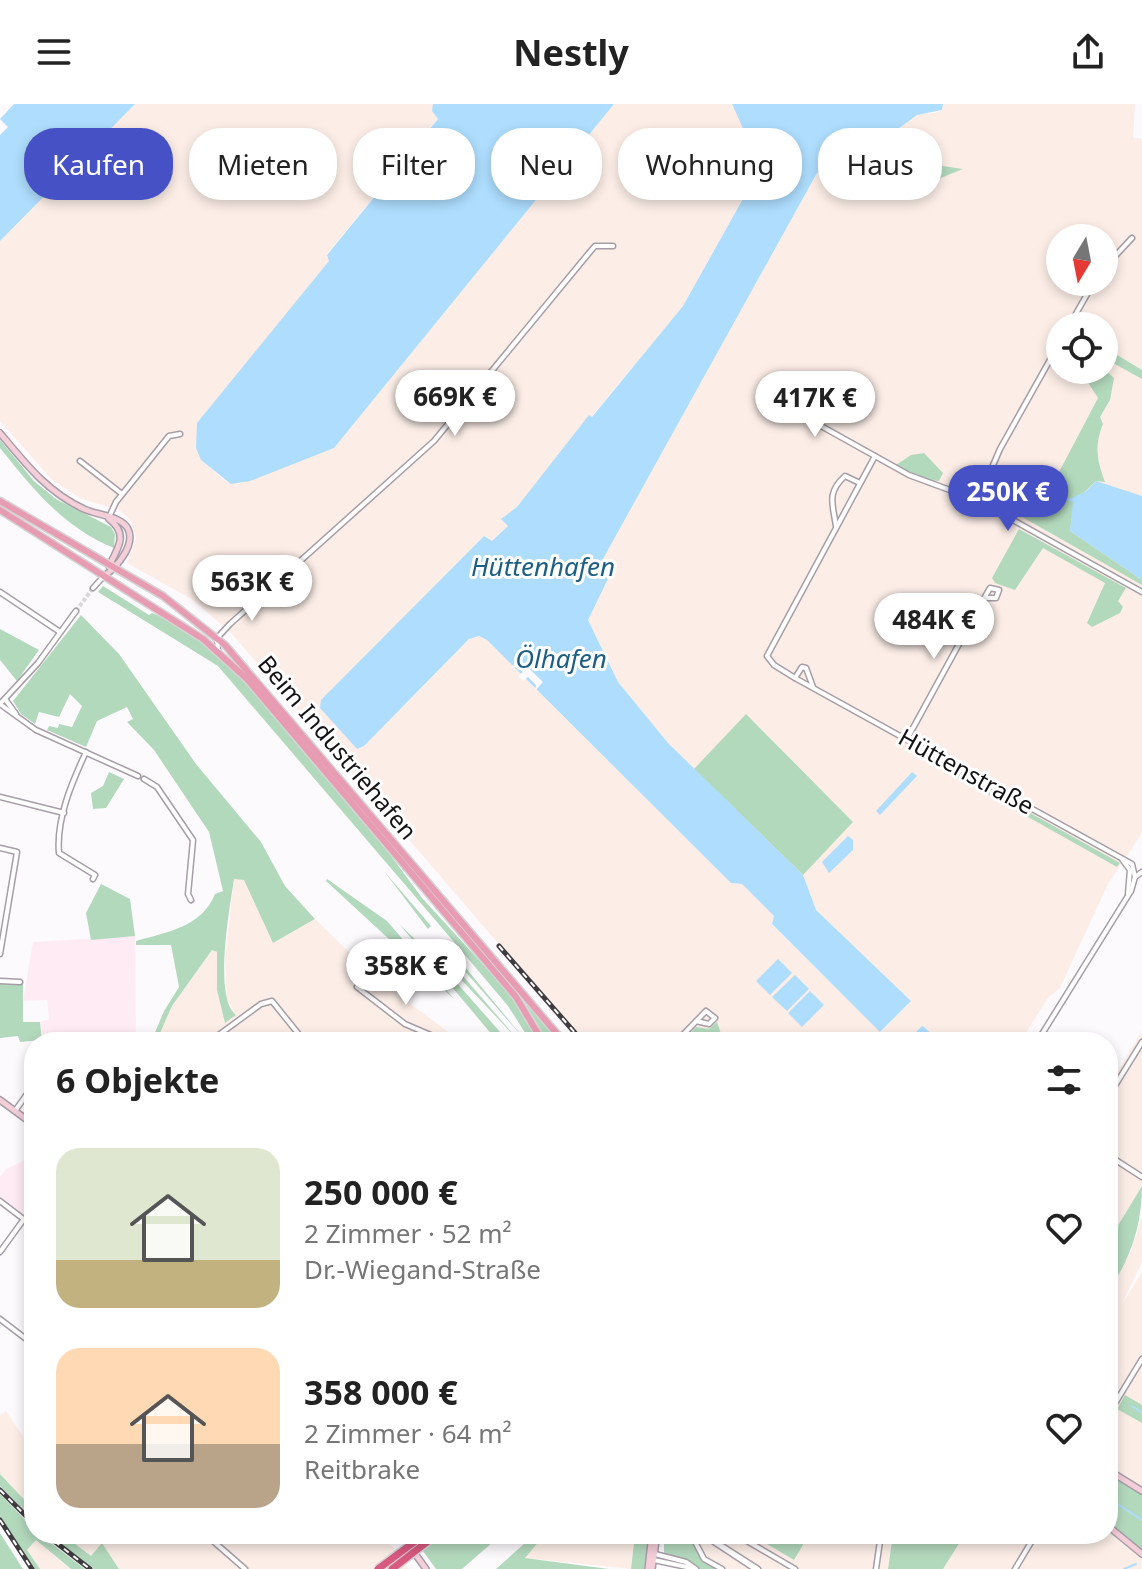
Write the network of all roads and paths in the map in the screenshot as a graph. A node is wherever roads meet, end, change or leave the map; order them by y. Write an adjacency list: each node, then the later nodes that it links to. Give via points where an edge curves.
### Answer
1 (1132, 238): 3 (street)
2 (613, 246): 27 (street, via 595,246 434,441)
3 (1118, 253)
4 (1046, 367): 12 (street)
5 (760, 392): 8 (street)
6 (0, 433): 15 (street, via 50,489)
7 (180, 434): 11 (street, via 169,436)
8 (875, 456): 10 (street, Hüttenstraße); 12 (street)
9 (80, 461): 11 (street)
10 (860, 483): 16 (street, Hüttenstraße); 16 (street, via 845,476 830,499)
11 (122, 494): 15 (street)
12 (977, 500): 21 (street)
13 (0, 501): 17 (main road, Beim Industriehafen)
14 (0, 510): 18 (main road, Beim Industriehafen)
15 (108, 519): 17 (street, via 121,537)
16 (836, 526): 30 (street, Hüttenstraße, via 769,647 769,661)
17 (112, 567): 18 (street); 23 (main road, Beim Industriehafen)
18 (104, 576): 19 (street); 24 (main road, Beim Industriehafen)
19 (93, 588)
20 (0, 592): 26 (street)
21 (1142, 592)
22 (985, 598): 35 (street)
23 (171, 602): 24 (main road); 27 (main road, Beim Industriehafen)
24 (156, 607): 28 (main road, Beim Industriehafen)
25 (76, 611): 26 (street)
26 (60, 632): 32 (street)
27 (217, 638): 28 (street); 29 (street); 55 (main road, Beim Industriehafen)
28 (203, 639): 29 (main road, Beim Industriehafen)
29 (218, 652): 54 (main road, Beim Industriehafen, via 247,679 516,997)
30 (795, 678): 31 (street, Hüttenstraße); 31 (street, Hüttenstraße, via 806,668)
31 (813, 687): 35 (street, Hüttenstraße)
32 (5, 699): 33 (street); 34 (street)
33 (0, 704): 34 (street)
34 (18, 716): 36 (street)
35 (907, 739): 43 (street, Hüttenstraße, via 1120,857)
36 (86, 752): 37 (street); 40 (street)
37 (138, 776)
38 (144, 779): 45 (street, via 157,787 193,840)
39 (0, 797): 40 (street)
40 (64, 813): 44 (street, via 59,853 95,875)
41 (0, 848): 46 (street, via 17,852)
42 (1142, 869): 43 (street)
43 (1133, 873): 57 (street, via 1128,895)
44 (93, 879)
45 (191, 900)
46 (0, 954)
47 (0, 981): 48 (street)
48 (20, 982)
49 (357, 987): 53 (street)
50 (696, 1021): 56 (street)
51 (223, 1032): 52 (street, via 266,1001 275,1002)
52 (298, 1032)
53 (424, 1032)
54 (537, 1032)
55 (555, 1032)
56 (686, 1032)
57 (1043, 1032)
58 (1142, 1042): 59 (street)
59 (1118, 1081)
60 (24, 1098): 62 (street)
61 (0, 1100): 62 (street)
62 (15, 1111): 63 (street)
63 (24, 1118)
64 (1118, 1161): 65 (street)
65 (1142, 1177)
66 (0, 1201): 67 (street)
67 (24, 1219): 68 (street)
68 (0, 1252)
69 (0, 1319): 70 (street)
70 (24, 1337)
71 (1142, 1359): 72 (street)
72 (1118, 1399)
73 (1118, 1476): 74 (street)
74 (1142, 1491)
75 (1118, 1534): 86 (street)
76 (216, 1544): 88 (street)
77 (408, 1544): 91 (street)
78 (412, 1544): 89 (highway, bridge)
79 (424, 1544): 90 (highway, bridge)
80 (654, 1544): 87 (street)
81 (696, 1544): 94 (street, via 704,1559)
82 (716, 1544): 95 (street)
83 (754, 1544): 96 (street)
84 (880, 1544): 97 (street)
85 (1030, 1544): 98 (street)
86 (1142, 1554)
87 (653, 1557): 92 (street); 93 (street)
88 (245, 1569)
89 (378, 1569)
90 (392, 1569)
91 (426, 1569)
92 (650, 1569)
93 (696, 1569)
94 (722, 1569)
95 (756, 1569)
96 (795, 1569)
97 (876, 1569)
98 (1015, 1569)

